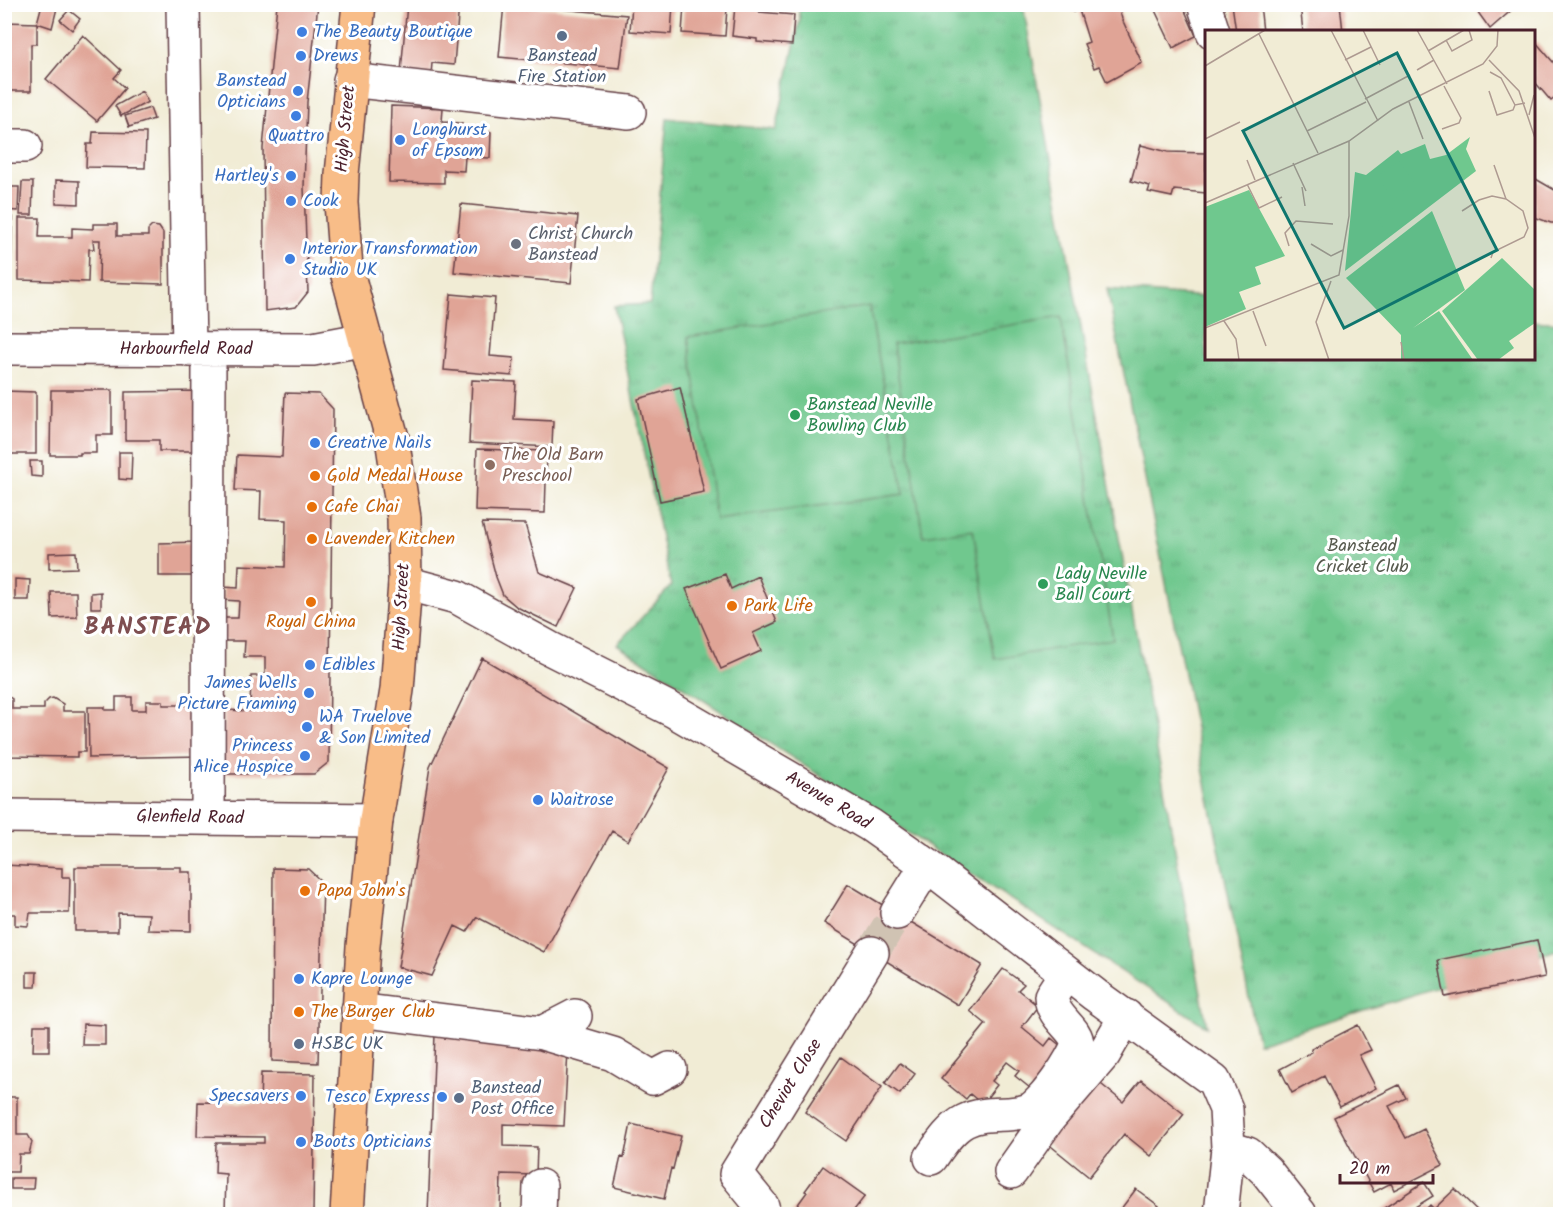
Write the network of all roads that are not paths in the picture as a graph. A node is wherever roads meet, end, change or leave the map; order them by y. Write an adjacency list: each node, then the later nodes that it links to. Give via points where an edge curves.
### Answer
1 (183, 4): 9 (street)
2 (359, 4): 5 (main road, High Street)
3 (1204, 4): 4 (street)
4 (1212, 30)
5 (350, 80): 6 (street); 7 (main road, High Street, via 341,203 346,268)
6 (628, 112)
7 (366, 339): 9 (street, Harbourfield Road, via 313,349); 10 (main road, High Street, via 392,438 404,518)
8 (4, 348): 9 (street, Harbourfield Road)
9 (199, 350): 12 (street)
10 (405, 583): 13 (main road, High Street, via 395,709); 14 (street, Avenue Road, via 457,597 674,711 870,825)
11 (4, 816): 12 (street, Glenfield Road)
12 (208, 818): 13 (street, Glenfield Road)
13 (376, 820): 18 (main road, High Street)
14 (927, 865): 15 (street); 17 (street, Avenue Road)
15 (897, 913)
16 (872, 953): 27 (street, Cheviot Close, via 736,1174 762,1206)
17 (1066, 973): 20 (street, Avenue Road); 24 (street, via 1051,996 1054,1010 1076,1039 1077,1046 1066,1066 1029,1110 968,1120 947,1136)
18 (358, 1010): 21 (street); 26 (main road, High Street)
19 (575, 1016): 21 (street)
20 (1126, 1016): 23 (street, Avenue Road, via 1214,1080 1226,1109); 25 (street, via 1104,1054 1049,1118)
21 (542, 1033): 22 (street, via 613,1054 653,1078)
22 (670, 1069)
23 (1228, 1148): 28 (street); 29 (street, via 1248,1154)
24 (931, 1158)
25 (1011, 1172)
26 (347, 1215)
27 (764, 1215)
28 (1221, 1215)
29 (1300, 1215)

